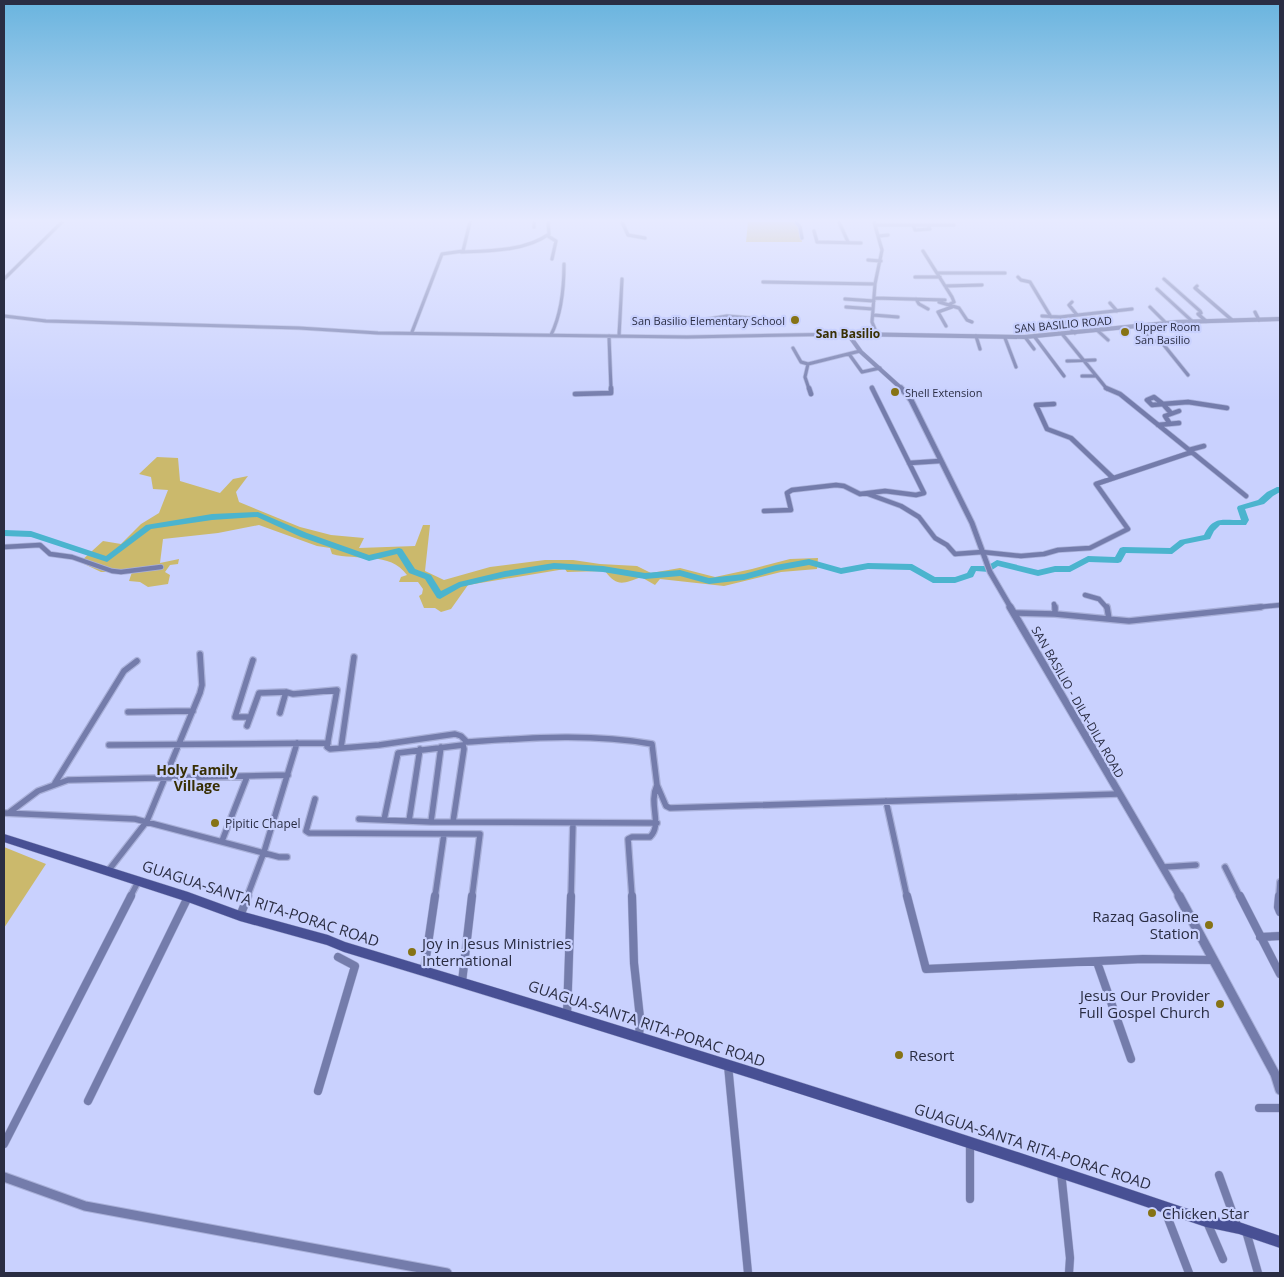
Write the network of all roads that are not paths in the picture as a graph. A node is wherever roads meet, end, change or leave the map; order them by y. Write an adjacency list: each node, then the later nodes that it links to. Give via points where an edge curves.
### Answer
1 (431, 282): 49 (street)
2 (565, 282): 53 (street, via 558,321)
3 (622, 282): 56 (street)
4 (763, 282): 8 (street)
5 (943, 282): 10 (street)
6 (1028, 282): 35 (street)
7 (1167, 282): 41 (street, via 1200,311 1198,314)
8 (875, 284): 14 (street)
9 (982, 285): 10 (street)
10 (945, 286): 20 (street, via 954,300)
11 (1197, 286): 39 (street, via 1195,288)
12 (1157, 289): 43 (street)
13 (845, 299): 14 (street)
14 (874, 299): 15 (street); 25 (street)
15 (916, 299): 16 (street); 26 (street)
16 (938, 300): 17 (street); 20 (street)
17 (945, 300)
18 (1072, 302): 31 (street, via 1069,305)
19 (1110, 303): 28 (street)
20 (951, 305): 23 (street); 46 (street, via 938,312)
21 (846, 307): 25 (street)
22 (1150, 307): 44 (street)
23 (959, 308): 24 (street); 42 (street)
24 (968, 308)
25 (873, 309): 30 (street)
26 (928, 309)
27 (1132, 309): 28 (street)
28 (1117, 310): 31 (street)
29 (1255, 312): 40 (street)
30 (873, 315): 34 (street); 52 (street, via 872,325)
31 (1077, 315): 36 (street)
32 (4, 316): 49 (street, via 46,321)
33 (1042, 316): 35 (street)
34 (898, 317)
35 (1051, 317): 36 (street)
36 (1060, 317): 50 (street)
37 (751, 318): 45 (street, via 727,316)
38 (1280, 319): 40 (street, SAN BASILIO ROAD)
39 (1232, 320): 40 (street, SAN BASILIO ROAD); 41 (street, SAN BASILIO ROAD)
40 (1259, 320)
41 (1206, 321): 43 (street, SAN BASILIO ROAD)
42 (972, 322)
43 (1193, 322): 44 (street, SAN BASILIO ROAD)
44 (1166, 323): 47 (street, SAN BASILIO ROAD)
45 (671, 325)
46 (946, 326)
47 (1136, 326): 48 (street, SAN BASILIO ROAD); 73 (street, via 1152,340 1163,344)
48 (1098, 330): 50 (street, SAN BASILIO ROAD); 61 (street)
49 (412, 332): 53 (street)
50 (1075, 333): 54 (street, SAN BASILIO ROAD)
51 (848, 334): 52 (street, SAN BASILIO ROAD); 56 (street); 65 (street, SAN BASILIO - DILA-DILA ROAD)
52 (877, 334): 57 (street, SAN BASILIO ROAD)
53 (551, 335): 55 (street)
54 (1063, 335): 58 (street, SAN BASILIO ROAD); 67 (street)
55 (609, 336): 56 (street); 78 (street, via 611,394)
56 (619, 336)
57 (976, 336): 60 (street, SAN BASILIO ROAD); 63 (street)
58 (1034, 336): 59 (street, SAN BASILIO ROAD); 74 (street)
59 (1025, 337): 60 (street, SAN BASILIO ROAD); 64 (street)
60 (1005, 338): 71 (street, via 1010,344 1010,354)
61 (1108, 340)
62 (793, 348): 70 (street, via 801,362)
63 (980, 349)
64 (1034, 349)
65 (860, 352): 66 (street); 72 (street, SAN BASILIO - DILA-DILA ROAD)
66 (849, 354): 70 (street); 72 (street, via 862,372)
67 (1082, 360): 68 (street); 69 (street); 76 (street)
68 (1095, 360)
69 (1068, 361)
70 (808, 364): 79 (street, via 805,377)
71 (1016, 367)
72 (880, 368): 89 (street, SAN BASILIO - DILA-DILA ROAD, via 911,400)
73 (1188, 375)
74 (1064, 376)
75 (1082, 376): 76 (street)
76 (1096, 376): 86 (street, via 1107,389 1120,394)
77 (872, 387): 90 (street)
78 (575, 394)
79 (811, 394)
80 (1054, 404): 91 (street, via 1036,405 1047,428 1071,438)
81 (1227, 408): 83 (street, via 1188,402 1163,404)
82 (1179, 411): 83 (street)
83 (1170, 412): 85 (street, via 1165,416)
84 (1179, 423): 85 (street)
85 (1170, 424): 86 (street)
86 (1157, 425): 88 (street)
87 (1204, 446): 88 (street)
88 (1190, 451): 91 (street); 93 (street)
89 (940, 461): 90 (street); 96 (street, SAN BASILIO - DILA-DILA ROAD, via 972,523)
90 (909, 463): 92 (street, via 924,493 885,491)
91 (1112, 476): 96 (street, via 1096,484 1127,526 1126,532 1090,548 1021,556)
92 (868, 494): 94 (street, via 860,494 844,486 792,490 787,493 791,510); 96 (street, via 901,506 919,517 952,552)
93 (1246, 496)
94 (764, 511)
95 (4, 547): 97 (street, via 40,545 50,554 72,557 112,571)
96 (983, 554): 101 (street, SAN BASILIO - DILA-DILA ROAD)
97 (160, 567)
98 (1085, 595): 103 (street, via 1100,600 1109,612)
99 (1054, 604): 102 (street)
100 (1280, 605): 103 (street, via 1170,617)
101 (1014, 613): 102 (street); 126 (street, SAN BASILIO - DILA-DILA ROAD)
102 (1055, 614): 103 (street)
103 (1109, 619)
104 (200, 654): 109 (street, via 202,685)
105 (354, 657): 119 (street)
106 (253, 660): 112 (street, via 235,717)
107 (137, 661): 124 (street, via 124,671)
108 (286, 692): 111 (street); 112 (street, via 259,693); 115 (street, via 337,690)
109 (193, 711): 110 (street); 116 (street)
110 (128, 712)
111 (280, 714)
112 (250, 717): 113 (street)
113 (247, 726)
114 (297, 743): 115 (street); 116 (street); 121 (street)
115 (328, 743): 119 (street, via 328,748)
116 (181, 744): 117 (street); 123 (street)
117 (109, 745)
118 (441, 747): 120 (street); 136 (street); 137 (street, via 464,747)
119 (341, 748): 125 (street, via 455,734 467,742 541,737 632,739 652,744)
120 (420, 749): 133 (street, via 397,754); 135 (street)
121 (288, 775): 122 (street); 143 (street)
122 (246, 777): 123 (street); 142 (street)
123 (166, 778): 124 (street, via 79,778); 134 (street)
124 (55, 783): 131 (street)
125 (657, 785): 129 (street); 130 (street, via 652,797)
126 (1118, 794): 128 (street); 146 (street, SAN BASILIO - DILA-DILA ROAD)
127 (315, 799): 140 (street, via 307,832)
128 (886, 801): 129 (street, via 670,808); 158 (street, via 926,969)
129 (663, 802): 130 (street)
130 (653, 805): 139 (street)
131 (7, 812): 134 (street)
132 (359, 819): 133 (street)
133 (384, 820): 135 (street)
134 (148, 821): 142 (street); 148 (street)
135 (409, 821): 136 (street)
136 (431, 822): 137 (street)
137 (453, 822): 138 (street)
138 (574, 823): 139 (street); 162 (street)
139 (657, 823): 163 (street, via 654,835 628,839)
140 (444, 834): 159 (street); 161 (street, via 480,834)
141 (4, 838): 148 (main road, GUAGUA-SANTA RITA-PORAC ROAD)
142 (222, 841): 143 (street)
143 (264, 852): 144 (street); 153 (street)
144 (287, 857)
145 (1196, 865): 146 (street)
146 (1164, 867): 157 (street, SAN BASILIO - DILA-DILA ROAD)
147 (1225, 867): 155 (street)
148 (108, 871): 149 (main road, GUAGUA-SANTA RITA-PORAC ROAD)
149 (138, 882): 151 (main road, GUAGUA-SANTA RITA-PORAC ROAD); 173 (street)
150 (1280, 882): 152 (street)
151 (188, 897): 153 (main road, GUAGUA-SANTA RITA-PORAC ROAD); 169 (street)
152 (1280, 912)
153 (240, 916): 159 (main road, GUAGUA-SANTA RITA-PORAC ROAD)
154 (1280, 936): 155 (street)
155 (1260, 937): 160 (street)
156 (338, 957): 168 (street, via 355,966)
157 (1213, 960): 158 (street); 166 (street, SAN BASILIO - DILA-DILA ROAD)
158 (1097, 962): 164 (street)
159 (424, 971): 161 (main road, GUAGUA-SANTA RITA-PORAC ROAD)
160 (1280, 974)
161 (462, 983): 162 (main road, GUAGUA-SANTA RITA-PORAC ROAD)
162 (567, 1015): 163 (main road, GUAGUA-SANTA RITA-PORAC ROAD)
163 (639, 1038): 165 (main road, GUAGUA-SANTA RITA-PORAC ROAD)
164 (1131, 1059)
165 (728, 1065): 172 (main road, GUAGUA-SANTA RITA-PORAC ROAD); 184 (street)
166 (1277, 1074): 167 (street, SAN BASILIO - DILA-DILA ROAD)
167 (1280, 1090)
168 (318, 1091)
169 (88, 1102)
170 (1259, 1108): 171 (street)
171 (1280, 1108)
172 (970, 1142): 174 (main road, GUAGUA-SANTA RITA-PORAC ROAD); 177 (street)
173 (4, 1144)
174 (1061, 1172): 178 (main road, GUAGUA-SANTA RITA-PORAC ROAD); 185 (street)
175 (1219, 1175): 180 (street)
176 (4, 1177): 183 (street, via 85,1206)
177 (970, 1199)
178 (1163, 1207): 179 (main road, GUAGUA-SANTA RITA-PORAC ROAD); 186 (street)
179 (1206, 1221): 180 (main road, GUAGUA-SANTA RITA-PORAC ROAD); 182 (street)
180 (1242, 1230): 181 (main road, GUAGUA-SANTA RITA-PORAC ROAD); 187 (street)
181 (1280, 1242)
182 (1223, 1259)
183 (447, 1273)
184 (748, 1273)
185 (1069, 1273)
186 (1189, 1273)
187 (1258, 1273)

